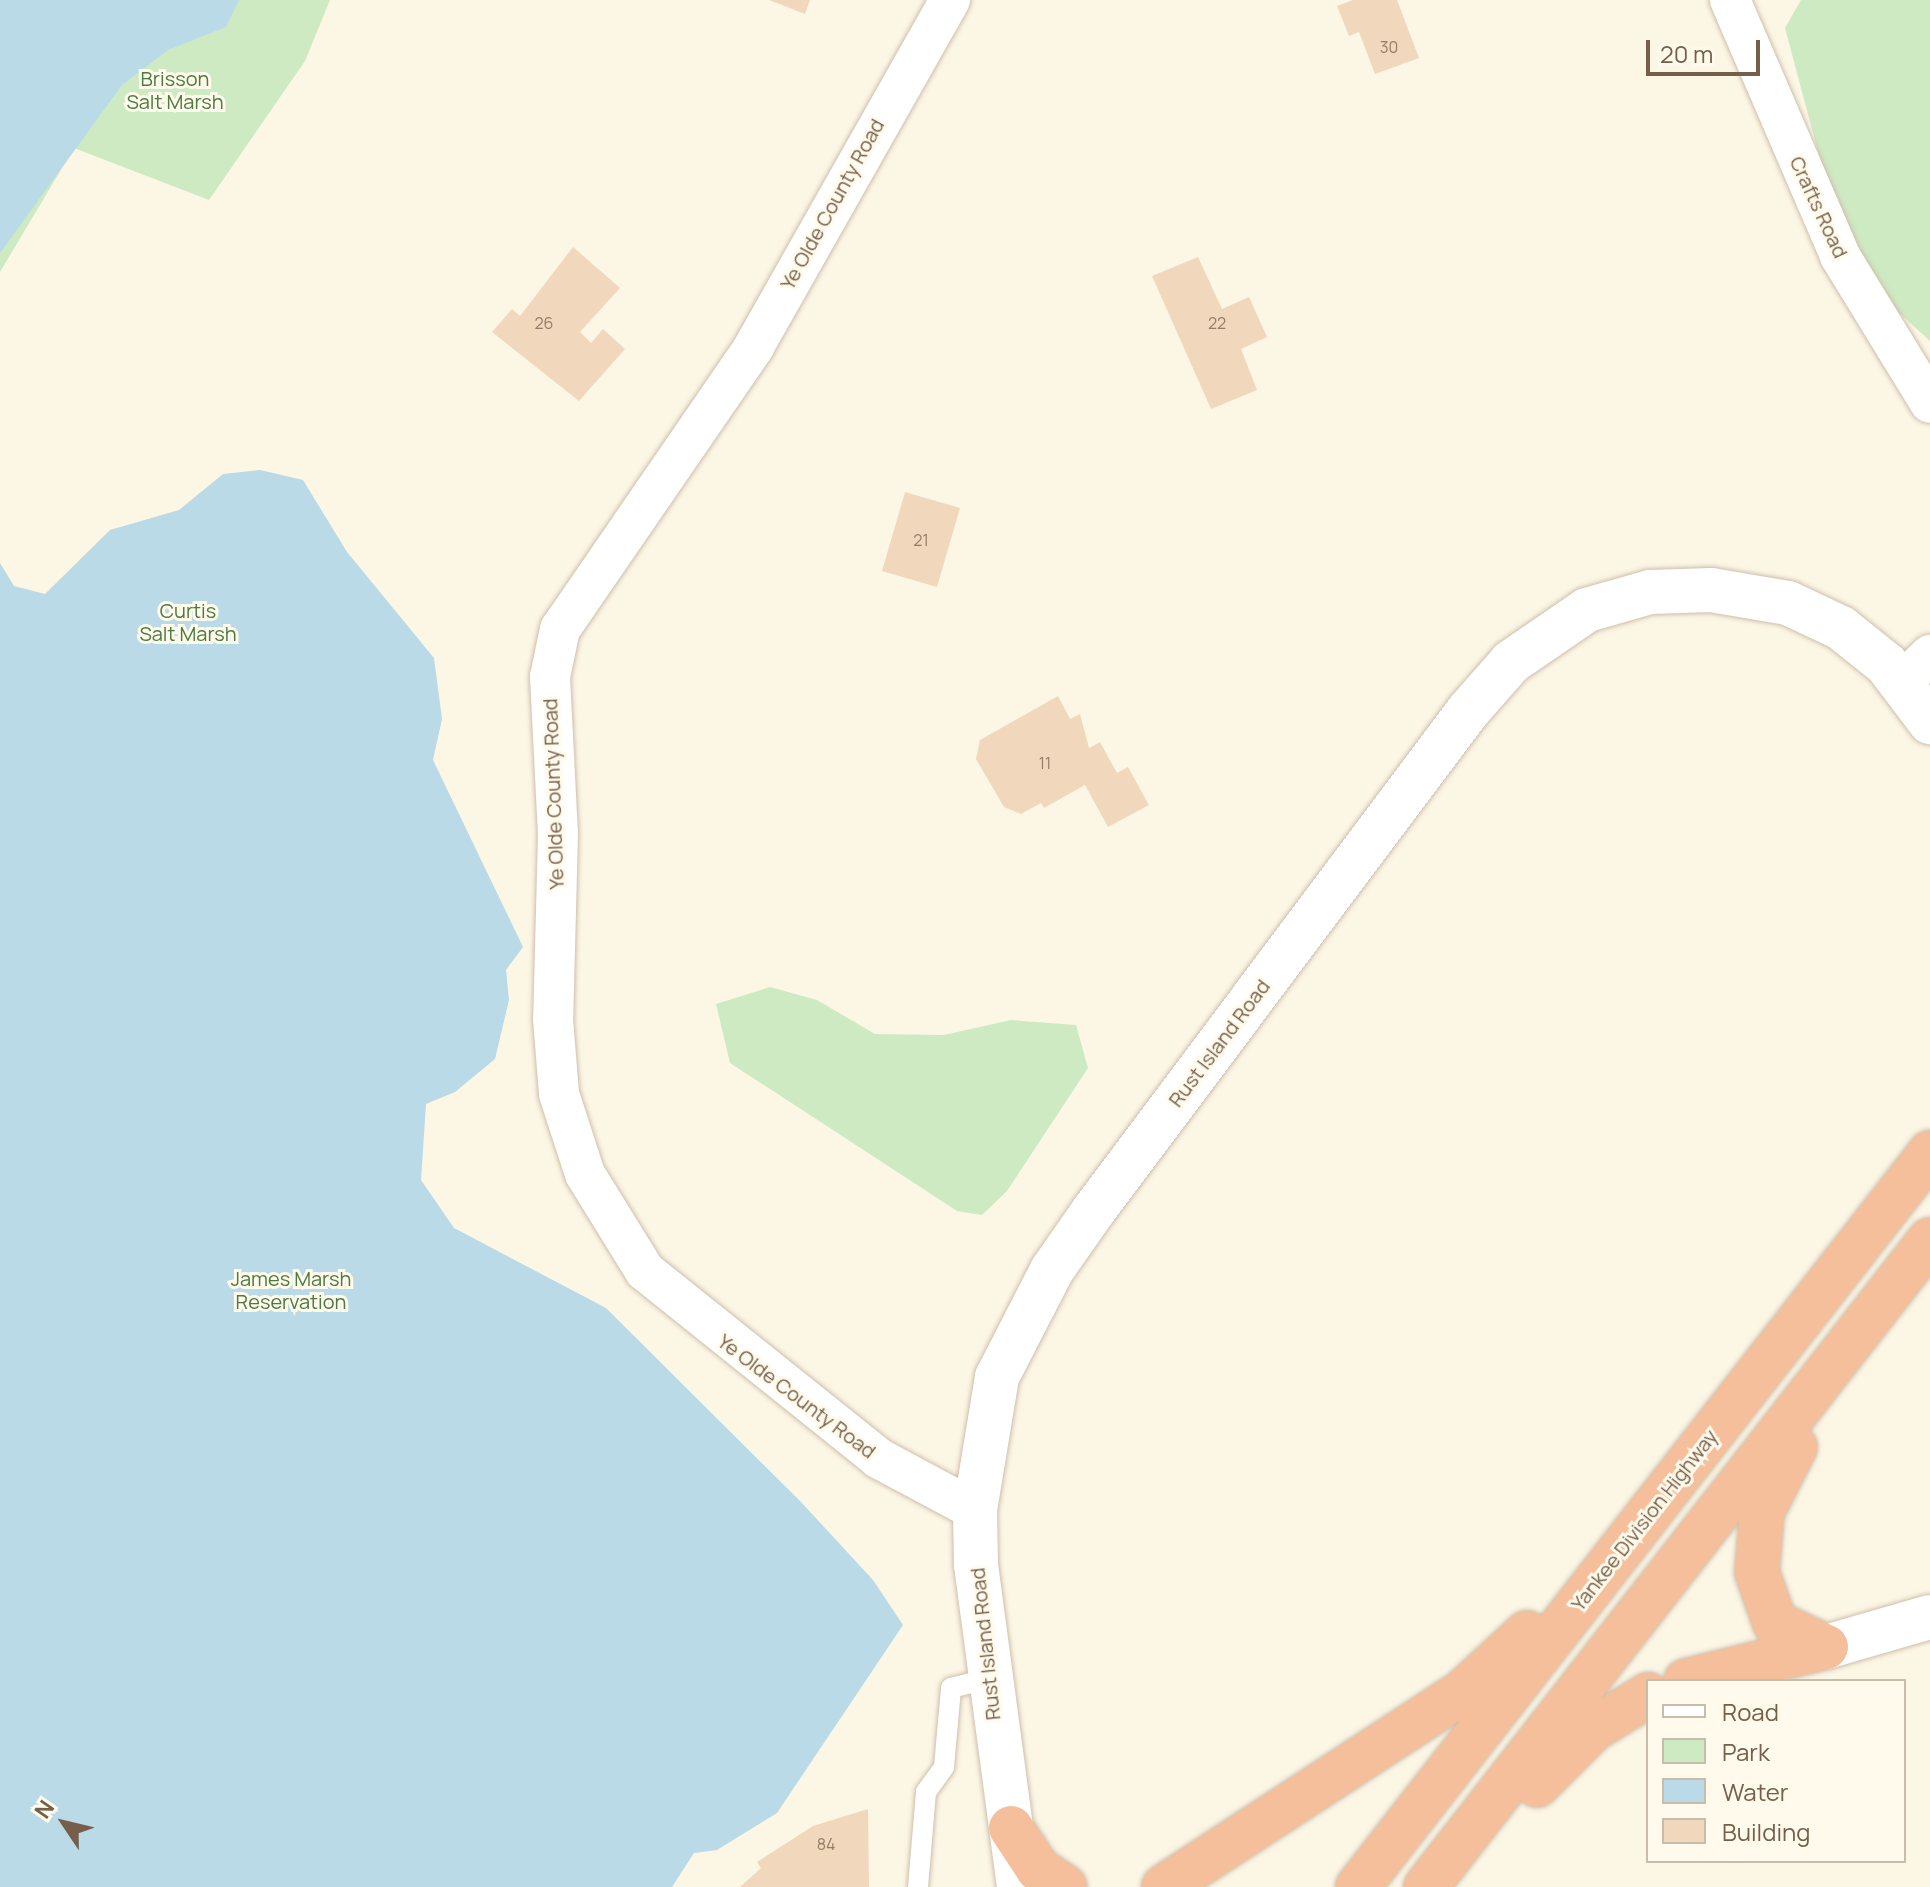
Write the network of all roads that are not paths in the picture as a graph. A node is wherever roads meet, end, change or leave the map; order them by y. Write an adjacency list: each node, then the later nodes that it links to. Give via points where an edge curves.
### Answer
1 (950, 0): 10 (street, Ye Olde County Road, via 754,347 560,629 550,677 558,834 553,1019 559,1094 585,1174 645,1271 878,1458)
2 (1730, 0): 3 (street, Crafts Road, via 1840,256)
3 (1930, 403)
4 (1916, 668): 5 (street); 10 (street, Rust Island Road, via 1818,615 1711,590 1650,592 1587,610 1511,662 1421,772 1052,1270 997,1377)
5 (1930, 722)
6 (1930, 1153): 9 (highway, Yankee Division Highway)
7 (1930, 1240): 22 (highway)
8 (1930, 1254): 12 (highway, via 1807,1428 1762,1512 1755,1548 1767,1609 1794,1638)
9 (1810, 1308): 20 (highway, via 1490,1670); 21 (highway, Yankee Division Highway)
10 (975, 1510): 13 (street, Rust Island Road)
11 (1930, 1617): 12 (street)
12 (1826, 1647): 14 (highway)
13 (988, 1679): 16 (street, Rust Island Road); 17 (lane, via 951,1688 944,1767 926,1792)
14 (1694, 1679)
15 (1646, 1696): 23 (highway, via 1559,1758)
16 (1011, 1828): 18 (street, Rust Island Road); 19 (highway, via 1038,1869)
17 (918, 1887)
18 (1019, 1887)
19 (1065, 1887)
20 (1164, 1887)
21 (1358, 1887)
22 (1426, 1887)
23 (1449, 1887)

